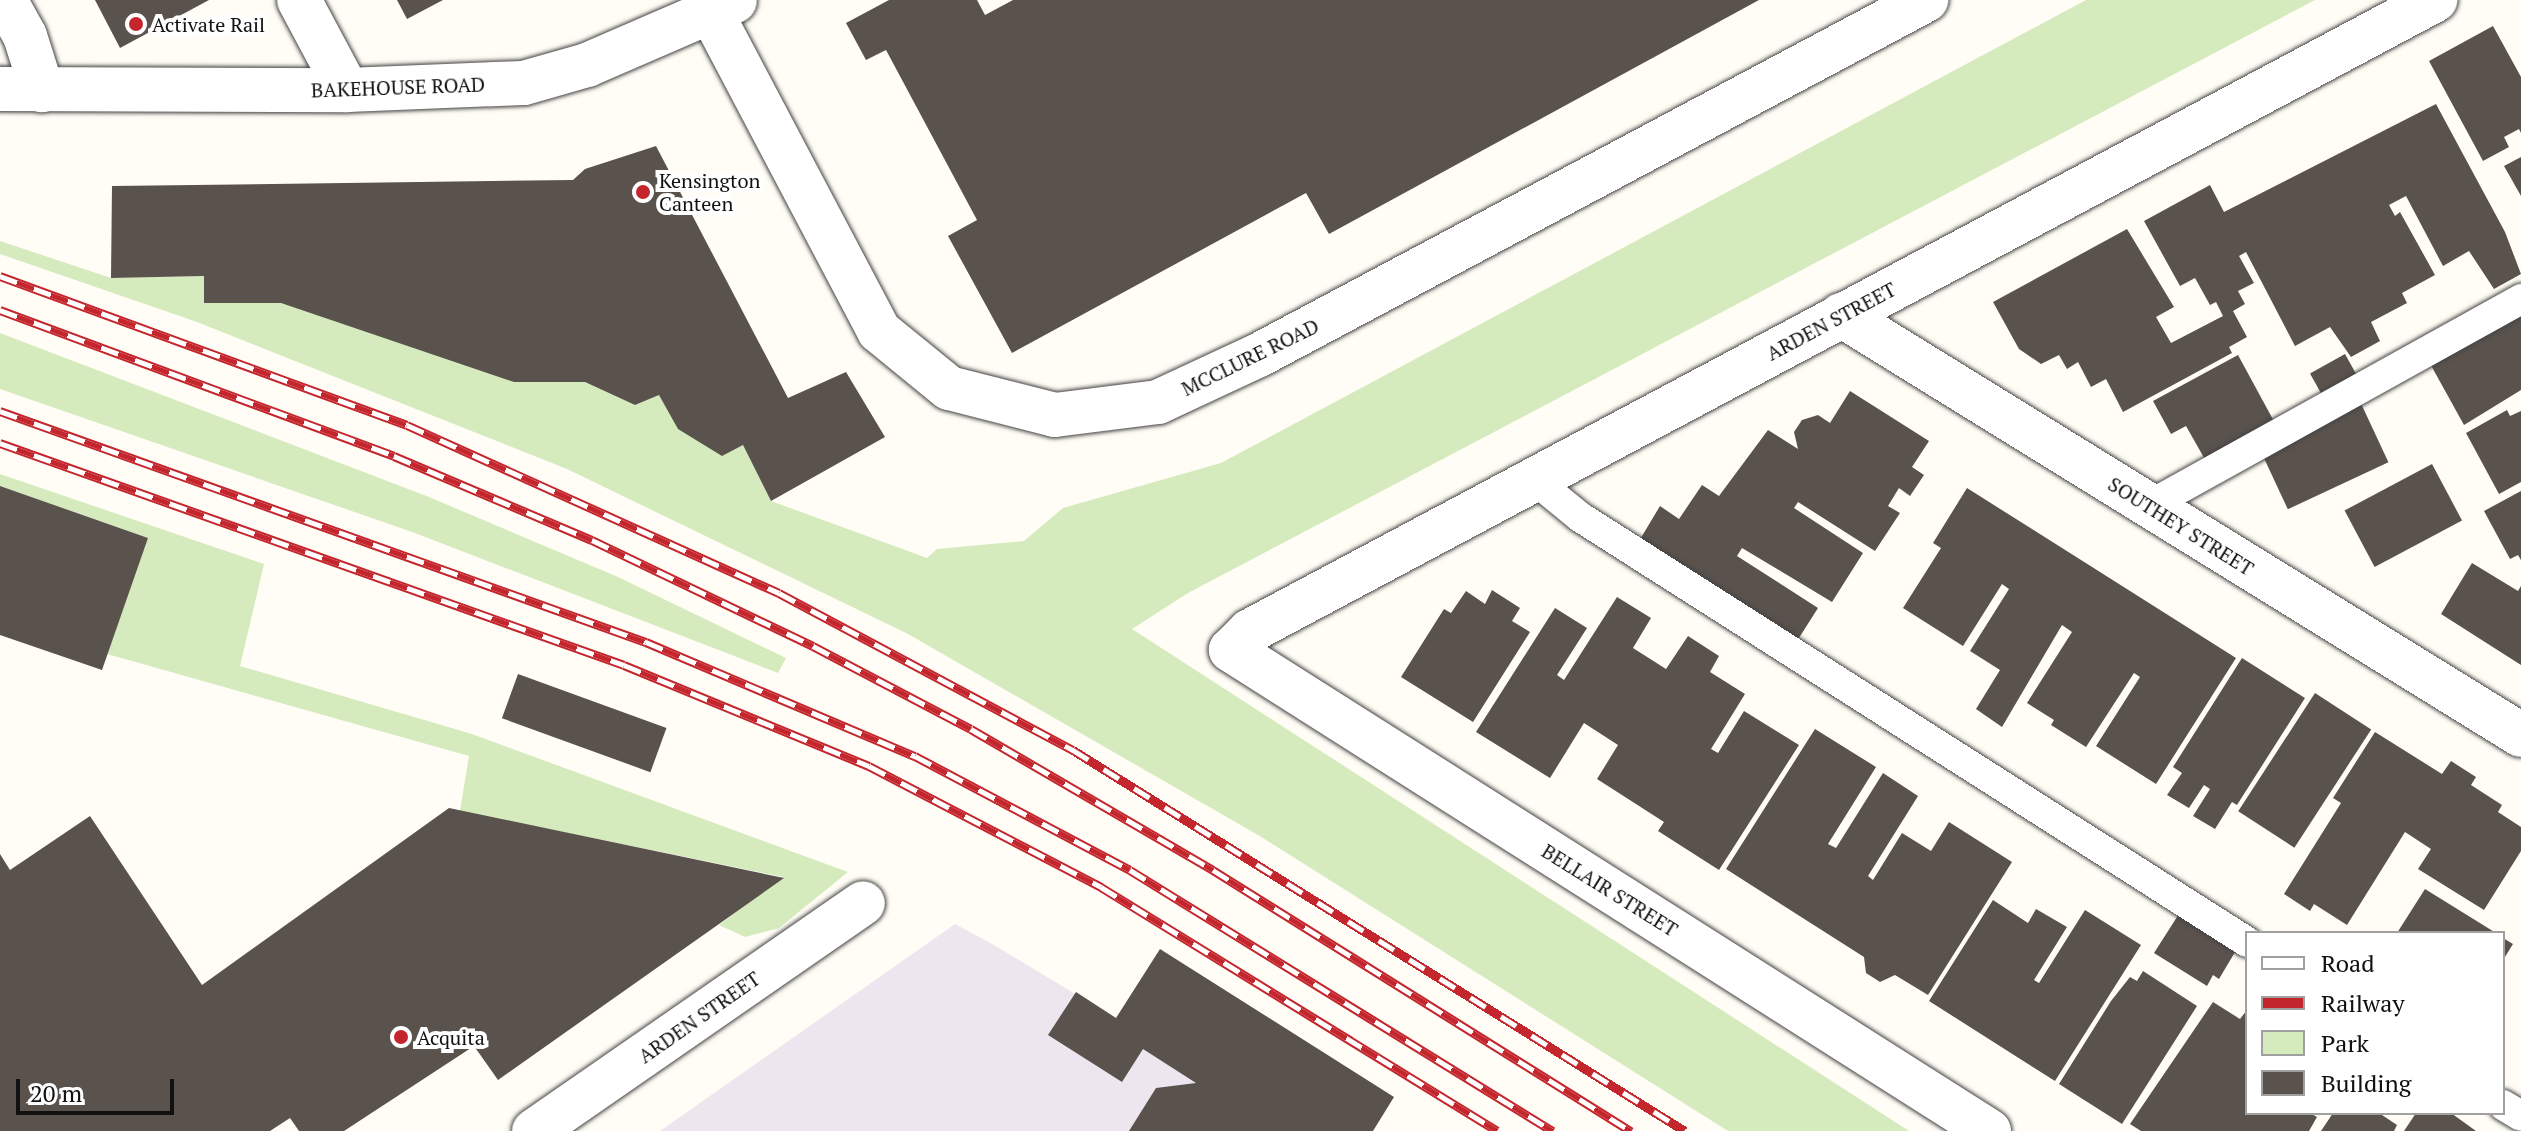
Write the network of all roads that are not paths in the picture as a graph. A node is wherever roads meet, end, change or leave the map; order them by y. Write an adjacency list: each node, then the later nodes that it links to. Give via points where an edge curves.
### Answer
1 (5, 0): 7 (street, via 32,53)
2 (299, 0): 6 (street)
3 (1926, 0): 5 (street, MCCLURE ROAD, via 1259,355 1158,402 1055,415 949,388 879,331)
4 (2435, 0): 9 (street, ARDEN STREET)
5 (725, 7): 6 (street, BAKEHOUSE ROAD, via 587,65 524,83)
6 (347, 90): 7 (street, BAKEHOUSE ROAD)
7 (14, 91)
8 (2521, 299): 11 (lane)
9 (1841, 315): 10 (street, ARDEN STREET); 11 (street, SOUTHEY STREET)
10 (1536, 481): 12 (street, ARDEN STREET, via 1250,631); 15 (lane, via 1580,517)
11 (2148, 506): 13 (street, SOUTHEY STREET)
12 (1231, 650): 17 (street, BELLAIR STREET)
13 (2521, 735)
14 (863, 903): 16 (street, ARDEN STREET)
15 (2245, 941)
16 (534, 1131)
17 (1989, 1131)

